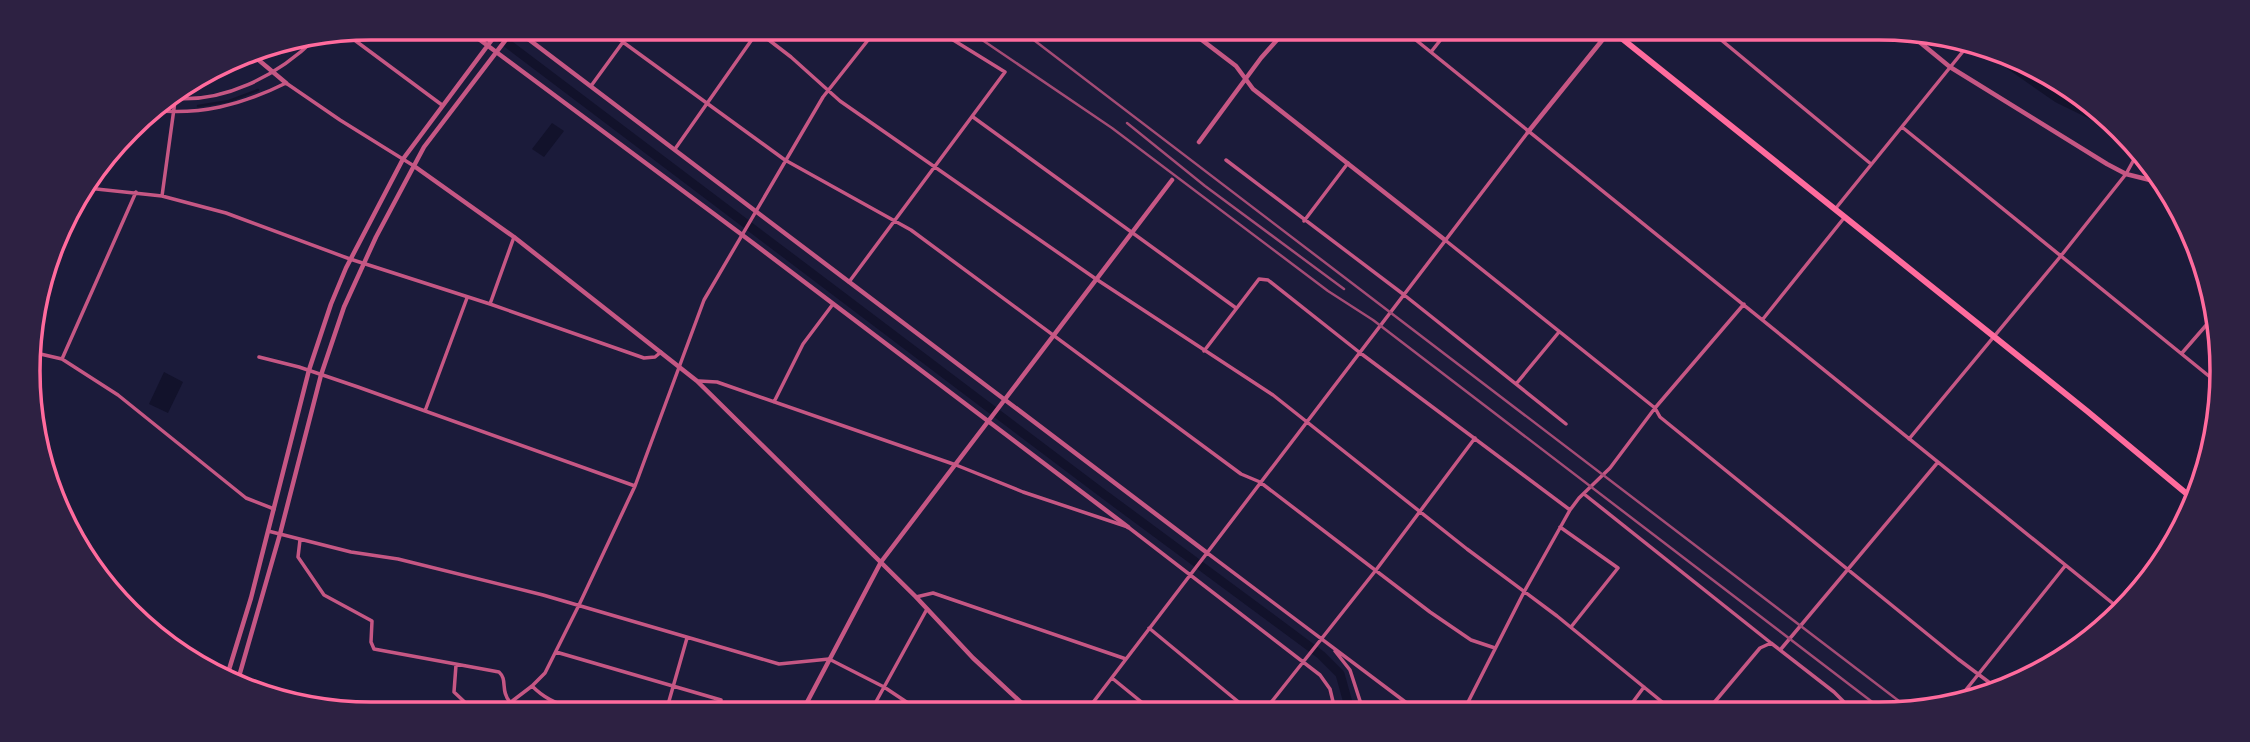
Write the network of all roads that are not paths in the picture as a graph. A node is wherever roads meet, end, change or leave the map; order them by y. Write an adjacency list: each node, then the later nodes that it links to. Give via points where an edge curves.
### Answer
1 (479, 40): 20 (street)
2 (492, 40): 20 (street)
3 (505, 40): 22 (street)
4 (527, 40): 30 (street)
5 (620, 40): 18 (street)
6 (752, 40): 33 (street)
7 (769, 40): 31 (street)
8 (868, 40): 31 (street)
9 (953, 40): 38 (street, via 1005,72)
10 (1201, 40): 28 (street, via 1236,66)
11 (1277, 40): 28 (street)
12 (1416, 40): 24 (street)
13 (1440, 40): 24 (street)
14 (1602, 40): 40 (street)
15 (1624, 40): 57 (highway)
16 (1721, 40): 48 (street)
17 (355, 41): 35 (street)
18 (623, 42): 30 (street); 33 (street)
19 (1922, 43): 26 (street)
20 (487, 46): 22 (street); 35 (street)
21 (306, 47): 27 (street)
22 (497, 49): 49 (street); 62 (street)
23 (1963, 51): 26 (street)
24 (1431, 52): 40 (street)
25 (259, 60): 27 (street)
26 (1950, 67): 39 (street); 51 (street)
27 (273, 72): 29 (street); 32 (street, via 234,90)
28 (1245, 80): 41 (street); 47 (street)
29 (286, 83): 37 (street, via 216,109); 43 (street)
30 (591, 87): 42 (street)
31 (830, 91): 44 (street); 50 (street)
32 (187, 96)
33 (706, 103): 42 (street); 44 (street)
34 (175, 105): 37 (street)
35 (442, 105): 43 (street)
36 (166, 112): 37 (street)
37 (174, 113): 56 (street)
38 (973, 117): 50 (street); 63 (street)
39 (1902, 127): 48 (street); 66 (street)
40 (1528, 132): 65 (street); 75 (street)
41 (1199, 142)
42 (674, 151): 58 (street)
43 (403, 159): 49 (street); 67 (street)
44 (785, 160): 58 (street); 60 (street)
45 (1226, 160): 61 (street)
46 (2134, 160): 51 (street)
47 (1348, 163): 61 (street); 65 (street)
48 (1871, 164): 57 (street)
49 (414, 166): 64 (street); 68 (street)
50 (934, 166): 60 (street); 69 (street)
51 (2126, 174): 53 (street); 66 (street)
52 (1172, 180): 63 (street)
53 (2148, 180)
54 (95, 189): 55 (street)
55 (136, 192): 56 (street); 88 (street)
56 (162, 196): 67 (street, via 272,228)
57 (1835, 210): 59 (highway)
58 (755, 214): 62 (street); 70 (street)
59 (1844, 218): 77 (street); 81 (highway)
60 (893, 220): 70 (street); 80 (street)
61 (1304, 221): 71 (street)
62 (743, 232): 74 (street); 89 (street, via 704,300)
63 (1132, 234): 69 (street); 76 (street)
64 (514, 237): 73 (street); 83 (street)
65 (1445, 240): 71 (street); 79 (street)
66 (2060, 257): 81 (street); 85 (street)
67 (350, 259): 68 (street); 90 (street)
68 (363, 263): 72 (street); 91 (street)
69 (1096, 279): 80 (street); 82 (street)
70 (849, 282): 95 (street)
71 (1403, 294): 84 (street); 94 (street)
72 (467, 298): 73 (street); 98 (street)
73 (490, 304): 83 (street, via 645,359)
74 (833, 304): 96 (street, via 803,344); 99 (street)
75 (1744, 304): 77 (street); 97 (street)
76 (1236, 308): 82 (street); 84 (street, via 1259,279 1268,280)
77 (1763, 319): 103 (street)
78 (2207, 326): 85 (street)
79 (1560, 331): 94 (street); 97 (street)
80 (1054, 335): 95 (street); 106 (street, via 1241,474)
81 (1993, 337): 103 (street); 109 (highway)
82 (1204, 351): 100 (street)
83 (662, 352): 89 (street)
84 (1359, 352): 100 (street); 102 (street)
85 (2182, 353): 92 (street)
86 (41, 354): 88 (street)
87 (259, 357): 90 (street)
88 (62, 359): 110 (street, via 118,395 246,498)
89 (678, 365): 93 (street); 107 (street)
90 (309, 370): 91 (street); 110 (street)
91 (321, 375): 98 (street); 116 (street)
92 (2210, 377)
93 (697, 381): 96 (street, via 717,382); 119 (street)
94 (1516, 384): 101 (street)
95 (1004, 401): 99 (street); 118 (street)
96 (774, 402): 105 (street)
97 (1655, 408): 108 (street); 122 (street, via 1660,417)
98 (425, 411): 107 (street)
99 (990, 419): 105 (street); 113 (street)
100 (1306, 423): 106 (street); 112 (street)
101 (1566, 424)
102 (1475, 438): 111 (street); 112 (street)
103 (1909, 439): 104 (street)
104 (1938, 462): 120 (street); 122 (street)
105 (956, 466): 113 (street); 119 (street)
106 (1260, 482): 118 (street); 121 (street)
107 (635, 486): 127 (street)
108 (1584, 494): 111 (street); 133 (street)
109 (2186, 494)
110 (274, 509): 115 (street)
111 (1570, 510): 114 (street)
112 (1420, 511): 121 (street); 124 (street)
113 (1128, 527): 123 (street)
114 (1560, 527): 124 (street); 129 (street, via 1618,568)
115 (268, 531): 116 (street); 142 (street)
116 (280, 534): 117 (street); 143 (street)
117 (300, 540): 127 (street, via 398,559); 141 (street, via 298,556 324,595 372,621 374,649)
118 (1205, 553): 123 (street); 132 (street)
119 (881, 562): 125 (street); 138 (street)
120 (2066, 565): 126 (street); 144 (street)
121 (1376, 570): 132 (street); 135 (street, via 1471,640)
122 (1849, 570): 136 (street); 144 (street)
123 (1190, 574): 130 (street); 140 (street)
124 (1524, 592): 129 (street); 135 (street)
125 (916, 597): 128 (street); 139 (street, via 933,593)
126 (2114, 604)
127 (579, 606): 131 (street); 137 (street)
128 (927, 608): 149 (street); 153 (street)
129 (1571, 627): 150 (street)
130 (1149, 628): 139 (street); 164 (street)
131 (687, 638): 138 (street, via 779,664); 147 (street)
132 (1320, 641): 134 (street); 140 (street)
133 (1771, 643): 136 (street); 172 (street, via 1760,648)
134 (1332, 646): 167 (street, via 1350,670); 168 (street)
135 (1495, 648): 169 (street)
136 (1781, 649): 173 (street)
137 (556, 652): 147 (street); 148 (street)
138 (829, 659): 149 (street); 158 (street)
139 (1126, 659): 145 (street)
140 (1304, 662): 165 (street); 166 (street, via 1325,681)
141 (456, 665): 154 (street, via 454,692); 155 (street, via 502,674 503,694)
142 (229, 670)
143 (239, 675)
144 (1979, 676): 146 (street); 151 (street)
145 (1112, 678): 162 (street); 163 (street)
146 (1991, 682)
147 (674, 685): 152 (street); 157 (street)
148 (532, 686): 155 (street); 156 (street)
149 (884, 687): 159 (street); 160 (street)
150 (1644, 687): 170 (street); 171 (street)
151 (1967, 689)
152 (721, 700)
153 (1017, 700): 161 (street)
154 (465, 702)
155 (510, 702)
156 (553, 702)
157 (669, 702)
158 (807, 702)
159 (876, 702)
160 (907, 702)
161 (1019, 702)
162 (1093, 702)
163 (1141, 702)
164 (1239, 702)
165 (1271, 702)
166 (1332, 702)
167 (1360, 702)
168 (1406, 702)
169 (1468, 702)
170 (1633, 702)
171 (1662, 702)
172 (1714, 702)
173 (1843, 702)

